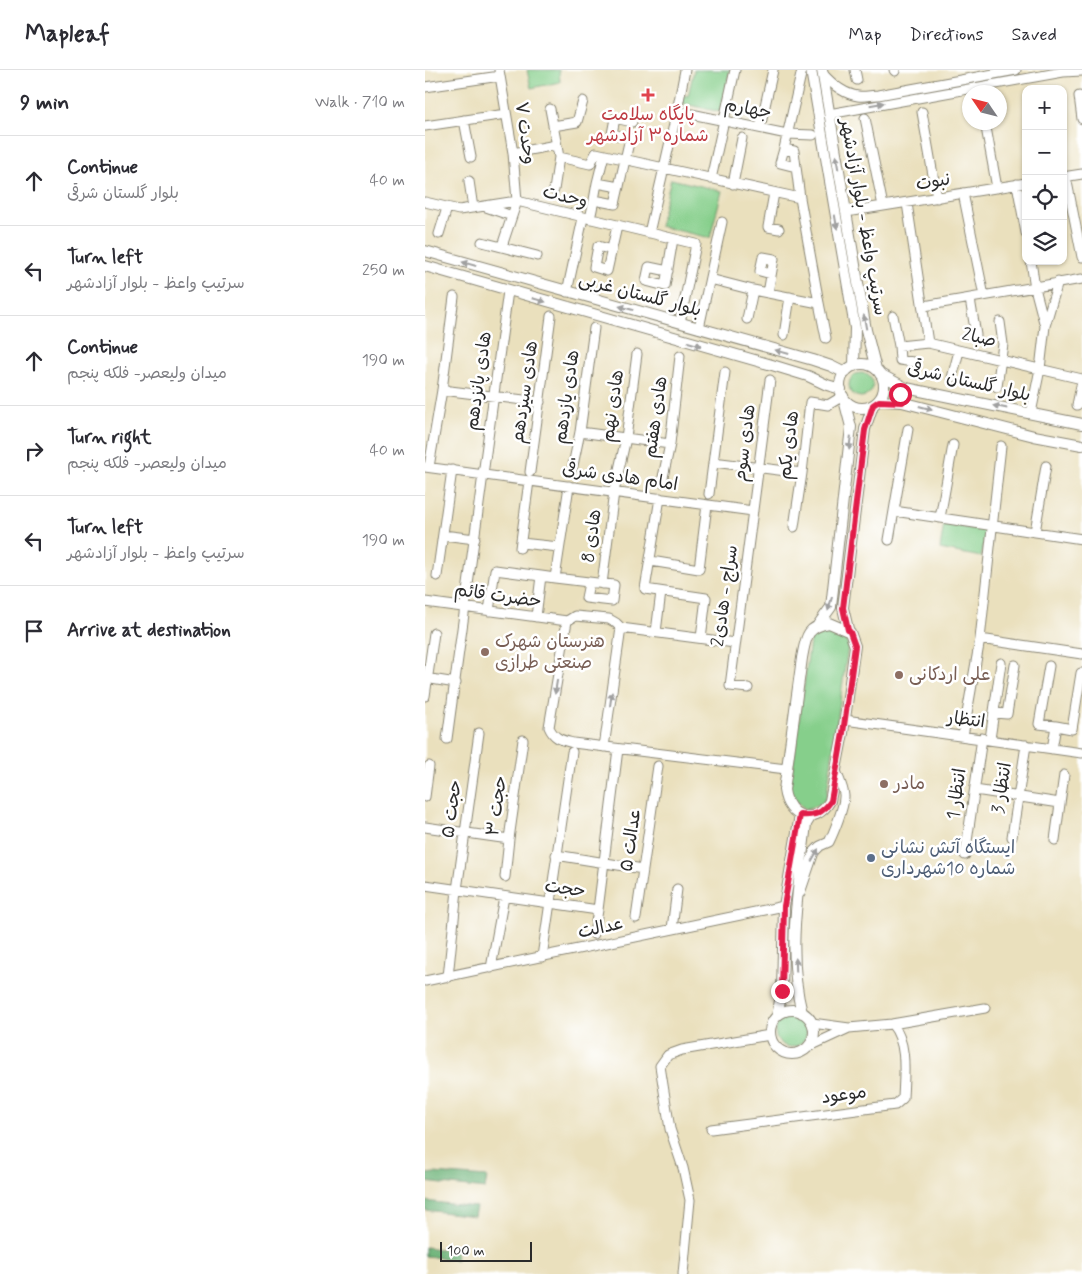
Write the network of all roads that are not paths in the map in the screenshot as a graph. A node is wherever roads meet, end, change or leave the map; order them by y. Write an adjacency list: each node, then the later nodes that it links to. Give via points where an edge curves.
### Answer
1 (685, 70): 19 (street)
2 (735, 70): 26 (street)
3 (773, 70): 30 (street)
4 (802, 70): 32 (street)
5 (811, 70): 112 (main road, سرتیپ واعظ - بلوار آزادشهر, one-way to 112, via 855,328)
6 (855, 70): 12 (street)
7 (1016, 70): 10 (street)
8 (1082, 71): 13 (street)
9 (499, 73): 14 (street); 22 (street, وحدت ۷)
10 (979, 73): 11 (street, via 879,95 859,96 840,89)
11 (825, 75): 21 (main road, سرتیپ واعظ - بلوار آزادشهر)
12 (857, 80)
13 (987, 85)
14 (425, 87)
15 (962, 89): 21 (street, one-way to 15)
16 (1080, 97): 24 (street)
17 (583, 101): 29 (street, via 577,122)
18 (550, 109): 29 (street)
19 (677, 111): 26 (street, جهارم); 43 (street)
20 (922, 112): 58 (street)
21 (832, 113): 67 (main road, سرتیپ واعظ - بلوار آزادشهر, one-way to 21)
22 (506, 114): 25 (street); 37 (street, وحدت ۷)
23 (865, 118): 64 (street)
24 (1082, 119)
25 (464, 120): 28 (street); 39 (street)
26 (724, 121): 30 (street, جهارم); 46 (street)
27 (633, 122): 41 (street, via 615,118 612,134 630,138)
28 (425, 126)
29 (553, 126): 35 (street)
30 (760, 128): 32 (street, جهارم)
31 (986, 130): 53 (street)
32 (787, 134): 33 (street, جهارم); 36 (street)
33 (813, 135)
34 (742, 138): 49 (street)
35 (556, 145): 37 (street); 40 (street)
36 (783, 149): 42 (street, via 793,151); 42 (street, via 780,163)
37 (513, 153): 60 (street, وحدت ۷)
38 (604, 155): 40 (street, via 596,153 590,164); 41 (street); 48 (street)
39 (471, 157)
40 (559, 157): 54 (street)
41 (625, 160): 43 (street); 52 (street)
42 (796, 167): 57 (street)
43 (663, 168): 46 (street); 73 (street)
44 (1082, 174): 45 (street)
45 (1067, 177)
46 (711, 179): 49 (street)
47 (469, 181): 66 (street)
48 (597, 182): 52 (street); 59 (street)
49 (733, 184): 55 (street)
50 (1022, 184): 53 (street, نبوت)
51 (1067, 186): 81 (street)
52 (619, 187): 59 (street, via 615,204)
53 (997, 188): 56 (street, نبوت)
54 (554, 190)
55 (775, 193): 57 (street); 72 (street, via 768,227)
56 (963, 193): 58 (street, نبوت); 94 (street)
57 (800, 198): 98 (street)
58 (937, 198): 62 (street, نبوت)
59 (594, 200): 69 (street)
60 (517, 201): 63 (street, وحدت); 68 (street); 69 (street, وحدت)
61 (425, 202): 65 (street, وحدت)
62 (907, 202): 64 (street, نبوت); 99 (street)
63 (483, 206): 66 (street, وحدت); 68 (street)
64 (883, 206): 67 (street, نبوت)
65 (447, 208): 66 (street, وحدت); 74 (street)
66 (473, 208)
67 (846, 212): 113 (main road, سرتیپ واعظ - بلوار آزادشهر, one-way to 67)
68 (512, 216): 77 (street)
69 (586, 219): 71 (street, وحدت); 92 (street)
70 (722, 222): 87 (street)
71 (617, 226): 73 (street, وحدت); 78 (street)
72 (779, 229)
73 (649, 233): 75 (street, وحدت)
74 (439, 234)
75 (673, 239): 85 (street); 102 (street, وحدت, via 696,244)
76 (482, 242): 77 (street)
77 (502, 246): 80 (street)
78 (612, 250): 78 (street, via 598,246 594,267 607,271)
79 (425, 251): 92 (main road, بلوار گلستان غربی, one-way to 79)
80 (537, 256)
81 (1082, 257)
82 (774, 259): 93 (street, via 763,257 760,271 771,274)
83 (1032, 265): 89 (street)
84 (425, 266): 91 (main road, بلوار گلستان غربی)
85 (668, 271): 85 (street, via 665,286 645,281 649,267)
86 (1082, 279): 88 (street)
87 (710, 280): 90 (street); 107 (street)
88 (1058, 282): 89 (street); 105 (street)
89 (1035, 288): 94 (street); 105 (street)
90 (753, 290): 93 (street); 103 (street)
91 (508, 291): 126 (main road, بلوار گلستان غربی, one-way to 126); 134 (street, هادی پانزدهم)
92 (567, 292): 107 (main road, بلوار گلستان غربی, one-way to 92)
93 (767, 293): 96 (street)
94 (984, 296): 97 (street)
95 (453, 297): 132 (street)
96 (790, 297): 98 (street); 108 (street)
97 (970, 298): 99 (street); 109 (street)
98 (819, 303): 110 (street)
99 (924, 306): 111 (street)
100 (551, 316): 135 (street, هادی سیزدهم)
101 (893, 316): 114 (street)
102 (681, 318)
103 (747, 319)
104 (1000, 322): 119 (street)
105 (1045, 326): 122 (street)
106 (593, 328): 142 (street, هادی یازدهم)
107 (699, 328): 118 (main road, بلوار گلستان غربی, one-way to 107)
108 (784, 335)
109 (976, 335)
110 (826, 338)
111 (929, 343): 114 (street, صبا2); 115 (street, صبا2)
112 (855, 344): 113 (main road, via 860,348); 121 (main road, سرتیپ واعظ - بلوار آزادشهر)
113 (871, 344): 123 (main road, سرتیپ واعظ - بلوار آزادشهر)
114 (899, 346): 120 (street, via 901,360)
115 (959, 350): 119 (street, صبا2); 127 (street)
116 (637, 354): 143 (street, هادی نهم)
117 (680, 356): 144 (street, هادی هفتم)
118 (813, 360): 125 (main road, بلوار گلستان غربی); 126 (main road, via 817,371)
119 (1001, 360): 122 (street, صبا2); 130 (street)
120 (913, 362)
121 (854, 366): 123 (main road, via 866,364); 125 (main road)
122 (1040, 369): 129 (street, صبا2); 139 (street)
123 (878, 371): 131 (main road, بلوار گلستان شرقی); 137 (main road, via 884,388)
124 (725, 372): 148 (street)
125 (845, 372): 133 (main road, via 841,380)
126 (808, 376): 133 (main road, بلوار گلستان غربی)
127 (952, 378)
128 (770, 380): 151 (street, هادی سوم)
129 (1082, 380): 138 (street)
130 (997, 387)
131 (906, 388): 136 (main road, via 900,394); 139 (main road, بلوار گلستان شرقی, one-way to 131)
132 (442, 390): 134 (street); 150 (street)
133 (842, 392): 137 (main road, via 848,403 856,407 864,408); 154 (street, هادی یکم, via 828,405 810,402); 186 (main road, one-way to 186, via 851,427 850,437 831,607)
134 (494, 396): 135 (street); 155 (street, هادی پانزدهم)
135 (540, 402): 156 (street, هادی سیزدهم)
136 (902, 402): 137 (main road, بلوار گلستان شرقی); 147 (main road, بلوار گلستان شرقی, one-way to 147)
137 (876, 403): 188 (main road, via 865,430 843,608)
138 (1077, 405)
139 (1031, 413): 140 (main road, بلوار گلستان شرقی)
140 (1082, 424)
141 (908, 429): 164 (street)
142 (580, 432): 143 (street); 153 (street, هادی یازدهم)
143 (626, 438): 144 (street); 159 (street, هادی نهم)
144 (670, 444): 157 (street, هادی هفتم)
145 (953, 446): 165 (street)
146 (1001, 446): 166 (street)
147 (1082, 446)
148 (713, 462): 151 (street); 160 (street)
149 (1046, 466): 168 (street)
150 (427, 467): 152 (street, امام هادی شرقی)
151 (758, 468): 154 (street); 163 (street, هادی سوم)
152 (452, 470): 155 (street, امام هادی شرقی); 169 (street)
153 (572, 470)
154 (802, 473): 167 (street, هادی یکم)
155 (483, 474): 156 (street, امام هادی شرقی); 170 (street, هادی پانزدهم)
156 (530, 476): 158 (street, امام هادی شرقی); 173 (street, هادی سیزدهم, via 521,546)
157 (662, 482)
158 (569, 486): 159 (street, امام هادی شرقی); 173 (street)
159 (614, 492): 161 (street, امام هادی شرقی); 179 (street, هادی 8)
160 (709, 494)
161 (660, 498): 162 (street, امام هادی شرقی); 174 (street)
162 (707, 505): 163 (street, امام هادی شرقی); 174 (street, via 699,568)
163 (753, 511): 193 (street, سراج - هادی2)
164 (894, 511): 165 (street); 172 (street)
165 (940, 518): 166 (street)
166 (992, 525): 168 (street); 192 (street)
167 (794, 527)
168 (1035, 532): 171 (street)
169 (443, 535): 170 (street); 175 (street)
170 (475, 539): 182 (street, هادی پانزدهم)
171 (1082, 539)
172 (889, 540)
173 (559, 547): 177 (street)
174 (651, 561): 180 (street, via 645,589)
175 (437, 576)
176 (541, 576): 177 (street); 183 (street, via 495,570); 184 (street)
177 (555, 578): 178 (street)
178 (589, 583): 179 (street); 179 (street, via 586,598 612,601 614,585)
179 (602, 584)
180 (661, 592): 189 (street); 191 (street, via 706,598)
181 (425, 602): 182 (street, حضرت قائم)
182 (466, 608): 183 (street, حضرت قائم); 200 (street, هادی پانزدهم)
183 (489, 611): 184 (street, حضرت قائم)
184 (536, 617): 185 (street, حضرت قائم)
185 (567, 621): 187 (street, حضرت قائم, via 575,616 609,619); 212 (street, one-way to 212, via 549,727 558,739)
186 (818, 625): 188 (main road, via 829,623); 219 (main road, via 806,638)
187 (621, 628): 189 (street, حضرت قائم); 212 (street, one-way to 187)
188 (848, 630): 204 (main road, via 855,646)
189 (656, 632): 191 (street, حضرت قائم)
190 (434, 633): 199 (street)
191 (701, 638): 193 (street, حضرت قائم)
192 (980, 639): 194 (street); 207 (street)
193 (735, 643): 201 (street, سراج - هادی2, via 730,686)
194 (1082, 654)
195 (1001, 663): 203 (street, انتظار 1)
196 (1015, 665): 203 (street, via 1007,714)
197 (1049, 666): 205 (street, via 1039,724)
198 (1081, 673): 205 (street, via 1072,729)
199 (426, 678): 200 (street); 202 (street)
200 (455, 683): 209 (street, هادی پانزدهم)
201 (748, 688)
202 (425, 696)
203 (994, 713): 208 (street, انتظار 1)
204 (845, 720): 207 (street, انتظار); 220 (main road)
205 (1056, 726): 214 (street)
206 (479, 733): 229 (street, حجت ۵)
207 (963, 736): 208 (street, انتظار)
208 (986, 738): 211 (street, انتظار); 222 (street, انتظار 1)
209 (447, 739)
210 (523, 740): 231 (street, حجت ۳)
211 (1026, 745): 214 (street, انتظار); 224 (street, انتظار 3)
212 (604, 747): 213 (street)
213 (617, 748): 219 (street); 235 (street, حجت)
214 (1052, 749): 216 (street, انتظار)
215 (572, 752): 233 (street)
216 (1082, 753)
217 (429, 766): 223 (street)
218 (658, 766): 236 (street, عدالت ۵)
219 (786, 768): 226 (main road, via 785,801)
220 (836, 771): 227 (main road, via 831,801 819,814); 242 (street, one-way to 220, via 814,852 829,842 845,797)
221 (1064, 775): 225 (street)
222 (975, 790): 224 (street); 234 (street, انتظار 1)
223 (425, 796)
224 (1017, 796): 225 (street); 230 (street, انتظار 3)
225 (1060, 803): 232 (street)
226 (800, 815): 227 (main road); 244 (main road)
227 (811, 816): 242 (main road, via 806,824)
228 (425, 827): 229 (street)
229 (465, 832): 231 (street); 240 (street, حجت ۵)
230 (1012, 837)
231 (509, 838): 237 (street, حجت ۳)
232 (1055, 840)
233 (556, 855): 235 (street); 243 (street)
234 (965, 855)
235 (603, 861): 236 (street); 245 (street, حجت)
236 (643, 869): 246 (street, عدالت ۵)
237 (505, 877)
238 (425, 885): 240 (street, حجت)
239 (677, 888): 247 (street)
240 (457, 890): 241 (street, حجت); 251 (street, حجت ۵)
241 (504, 896): 243 (street, حجت); 250 (street)
242 (797, 900): 254 (main road, one-way to 242)
243 (549, 903): 245 (street, حجت); 249 (street)
244 (784, 906): 247 (street, عدالت); 253 (main road)
245 (598, 910): 248 (street)
246 (637, 918)
247 (672, 930): 249 (street, عدالت)
248 (594, 934)
249 (542, 957): 250 (street, عدالت)
250 (491, 968): 251 (street, عدالت)
251 (448, 977): 252 (street, عدالت)
252 (425, 981)
253 (782, 991): 254 (main road, via 787,999 792,999); 257 (main road)
254 (797, 991): 256 (main road)
255 (985, 1008): 259 (street)
256 (802, 1013): 257 (main road, via 789,1010); 258 (main road)
257 (777, 1016): 261 (main road, via 772,1021)
258 (812, 1023): 260 (street); 262 (main road, via 813,1035)
259 (892, 1024): 260 (street); 263 (street, موعود, via 899,1032 904,1058 903,1098 895,1105)
260 (849, 1028): 262 (street)
261 (770, 1035): 262 (main road, via 776,1048 789,1054); 264 (street, via 682,1050 669,1055 660,1066 670,1129 690,1200)
262 (808, 1047)
263 (711, 1129)
264 (683, 1274)

